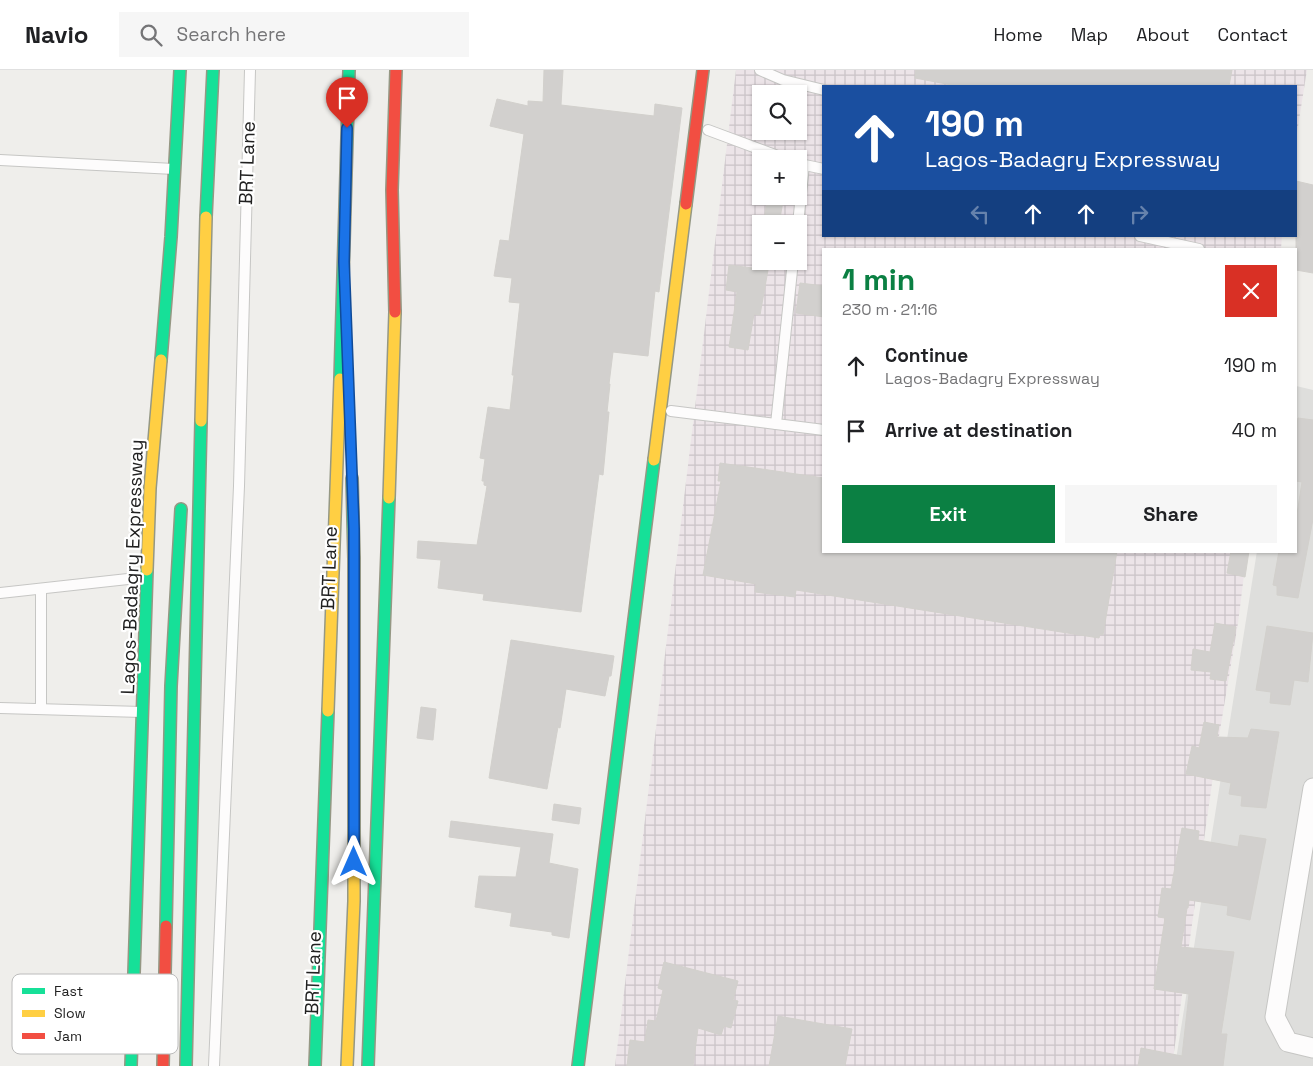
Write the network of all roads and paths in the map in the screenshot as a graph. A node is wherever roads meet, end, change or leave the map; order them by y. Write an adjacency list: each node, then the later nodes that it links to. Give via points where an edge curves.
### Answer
1 (180, 70): 13 (main road, Lagos-Badagry Expressway)
2 (213, 70): 15 (main road)
3 (250, 70): 40 (lane, BRT Lane, via 239,486)
4 (347, 70): 18 (main road); 41 (lane, BRT Lane)
5 (396, 70): 44 (main road, via 392,190 394,334)
6 (703, 70): 45 (main road)
7 (760, 70): 8 (lane, via 783,80)
8 (822, 90)
9 (708, 131): 10 (lane)
10 (761, 150)
11 (0, 160): 13 (lane)
12 (807, 166): 14 (lane)
13 (175, 169): 29 (main road, Lagos-Badagry Expressway, via 150,488)
14 (822, 169)
15 (206, 219): 21 (main road); 39 (main road)
16 (1145, 237): 17 (lane)
17 (1194, 248)
18 (344, 262): 23 (main road); 42 (main road)
19 (792, 270): 24 (lane)
20 (678, 363): 22 (main road)
21 (190, 401)
22 (671, 411): 24 (lane); 28 (main road)
23 (350, 420)
24 (776, 424): 25 (lane)
25 (822, 430)
26 (352, 470): 43 (main road, via 354,901)
27 (182, 498): 37 (main road, via 171,686)
28 (660, 500)
29 (147, 577): 30 (lane); 34 (main road, Lagos-Badagry Expressway)
30 (41, 589): 31 (lane); 33 (lane)
31 (0, 593)
32 (0, 708): 33 (lane)
33 (41, 709): 34 (lane)
34 (143, 712): 36 (main road, Lagos-Badagry Expressway)
35 (1313, 788): 38 (street, via 1275,1017 1288,1042)
36 (134, 974)
37 (165, 974)
38 (1313, 1048)
39 (186, 1066)
40 (214, 1066)
41 (309, 1066)
42 (315, 1066)
43 (347, 1066)
44 (368, 1066)
45 (578, 1066)

